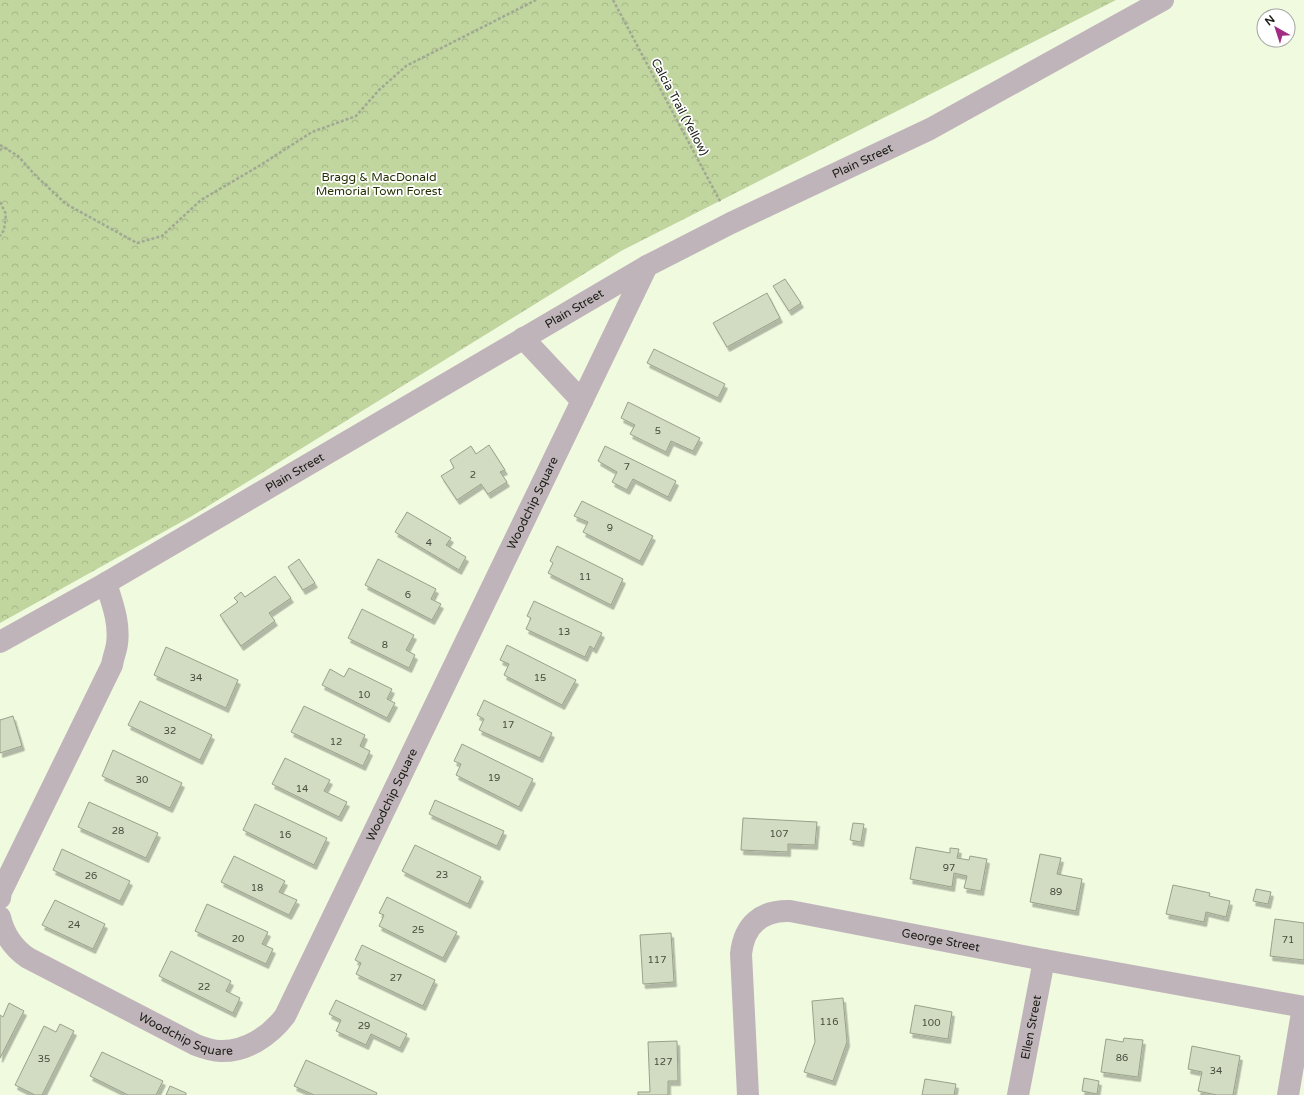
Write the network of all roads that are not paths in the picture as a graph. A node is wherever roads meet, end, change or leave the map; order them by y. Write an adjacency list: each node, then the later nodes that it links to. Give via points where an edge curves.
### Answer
1 (1163, 0): 2 (street, Plain Street, via 930,129 731,223)
2 (647, 266): 3 (street, Plain Street); 4 (street, Woodchip Square)
3 (523, 338): 4 (street); 5 (street, Plain Street)
4 (582, 401): 8 (street, Woodchip Square, via 285,1016 267,1036 233,1050 220,1051 196,1045 28,958 9,940)
5 (106, 583): 6 (street, Plain Street); 7 (street, via 118,627 112,665)
6 (0, 642)
7 (0, 898)
8 (0, 917)
9 (1044, 960): 10 (street, George Street); 11 (street, George Street, via 790,911 770,913 751,925 742,949); 12 (street, Ellen Street)
10 (1304, 1007): 13 (street)
11 (748, 1095)
12 (1018, 1095)
13 (1288, 1095)

